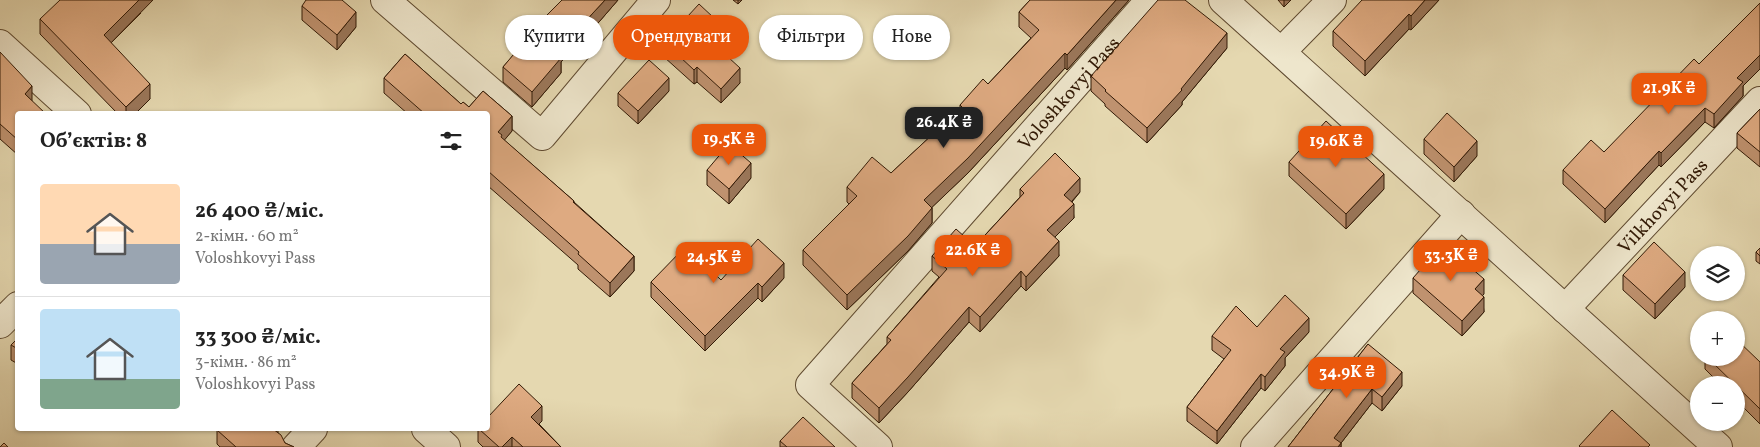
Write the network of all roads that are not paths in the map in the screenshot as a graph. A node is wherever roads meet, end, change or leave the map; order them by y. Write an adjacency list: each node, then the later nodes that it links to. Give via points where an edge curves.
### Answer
1 (385, 0): 2 (street, via 542,136)
2 (656, 0)
3 (1150, 0): 19 (street, Voloshkovyi Pass, via 810,385)
4 (1223, 0): 7 (street)
5 (1332, 0): 7 (street)
6 (0, 44): 9 (street)
7 (1281, 52): 10 (street)
8 (1760, 101): 12 (street, Vilkhovyi Pass)
9 (73, 111)
10 (1460, 214): 12 (street); 20 (street)
11 (15, 309): 13 (street)
12 (1566, 309): 16 (street)
13 (0, 324)
14 (311, 431): 17 (street)
15 (428, 431): 18 (street)
16 (1706, 443)
17 (296, 447)
18 (446, 447)
19 (878, 447)
20 (1255, 447)

